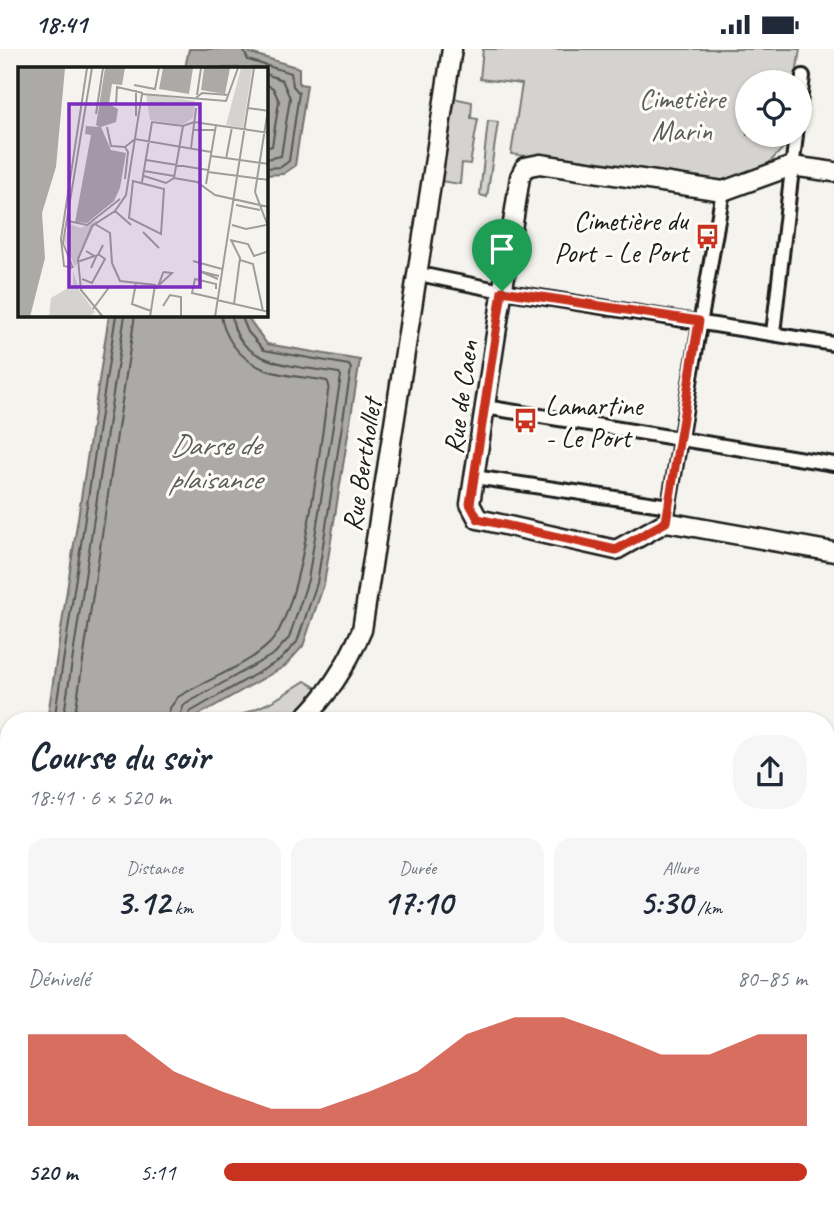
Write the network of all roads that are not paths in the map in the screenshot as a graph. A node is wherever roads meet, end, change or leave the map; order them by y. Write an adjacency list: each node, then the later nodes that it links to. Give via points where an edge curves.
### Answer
1 (452, 49): 6 (street, Rue Berthollet)
2 (794, 147): 3 (street)
3 (792, 166): 4 (street); 5 (street); 9 (street)
4 (834, 172)
5 (723, 191): 7 (street, Rue de Caen, via 540,164 525,167); 8 (street)
6 (419, 274): 7 (street); 17 (street, Rue Berthollet, via 362,630 345,667)
7 (502, 291): 8 (street); 11 (street, Rue de Caen)
8 (699, 321): 9 (street); 12 (street)
9 (773, 333): 10 (street)
10 (834, 344)
11 (485, 407): 12 (street); 14 (street, Rue de Caen)
12 (679, 439): 13 (street); 15 (street)
13 (834, 464)
14 (474, 477): 15 (street); 15 (street, Rue de Caen, via 470,504 478,519 616,550)
15 (667, 514): 16 (street)
16 (834, 552)
17 (311, 712)

